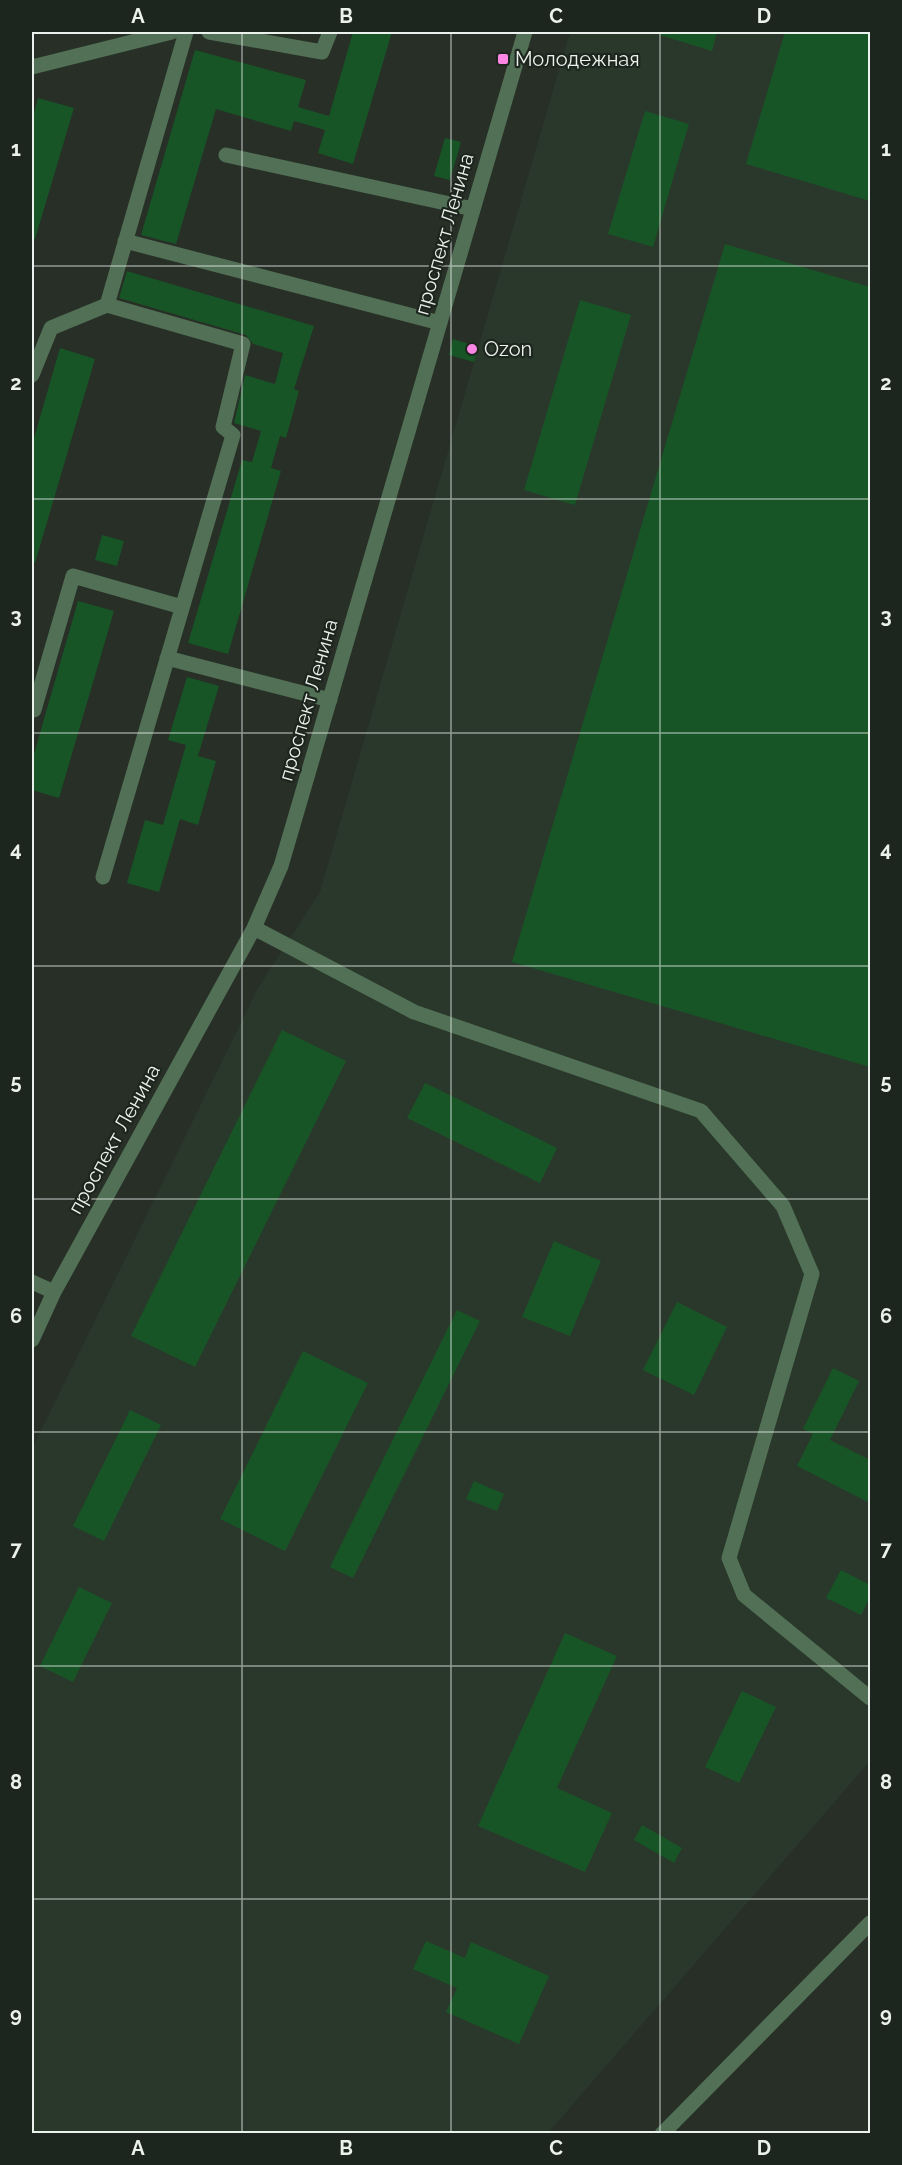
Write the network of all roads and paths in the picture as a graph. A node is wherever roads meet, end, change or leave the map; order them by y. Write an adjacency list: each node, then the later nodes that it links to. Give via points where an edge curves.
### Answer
1 (172, 32): 6 (street)
2 (186, 32): 9 (street)
3 (209, 32): 4 (street, via 322,52)
4 (330, 32)
5 (525, 32): 8 (street, проспект Ленина)
6 (32, 67)
7 (226, 155): 8 (street)
8 (473, 209): 11 (street, проспект Ленина)
9 (125, 241): 10 (street); 11 (street)
10 (107, 305): 12 (street, via 51,328); 13 (street, via 243,344 223,427 233,435)
11 (440, 324): 15 (street, проспект Ленина)
12 (32, 375)
13 (182, 607): 14 (street); 16 (street, via 73,576)
14 (167, 658): 15 (street); 17 (street)
15 (330, 700): 18 (street, проспект Ленина, via 281,866)
16 (32, 710)
17 (103, 877)
18 (254, 928): 20 (street, проспект Ленина); 22 (street, via 414,1012 701,1111 783,1206 812,1274 729,1558 744,1594)
19 (32, 1282): 20 (street)
20 (54, 1292): 21 (street, проспект Ленина)
21 (32, 1340)
22 (870, 1698)
23 (870, 1923): 24 (street)
24 (662, 2133)

